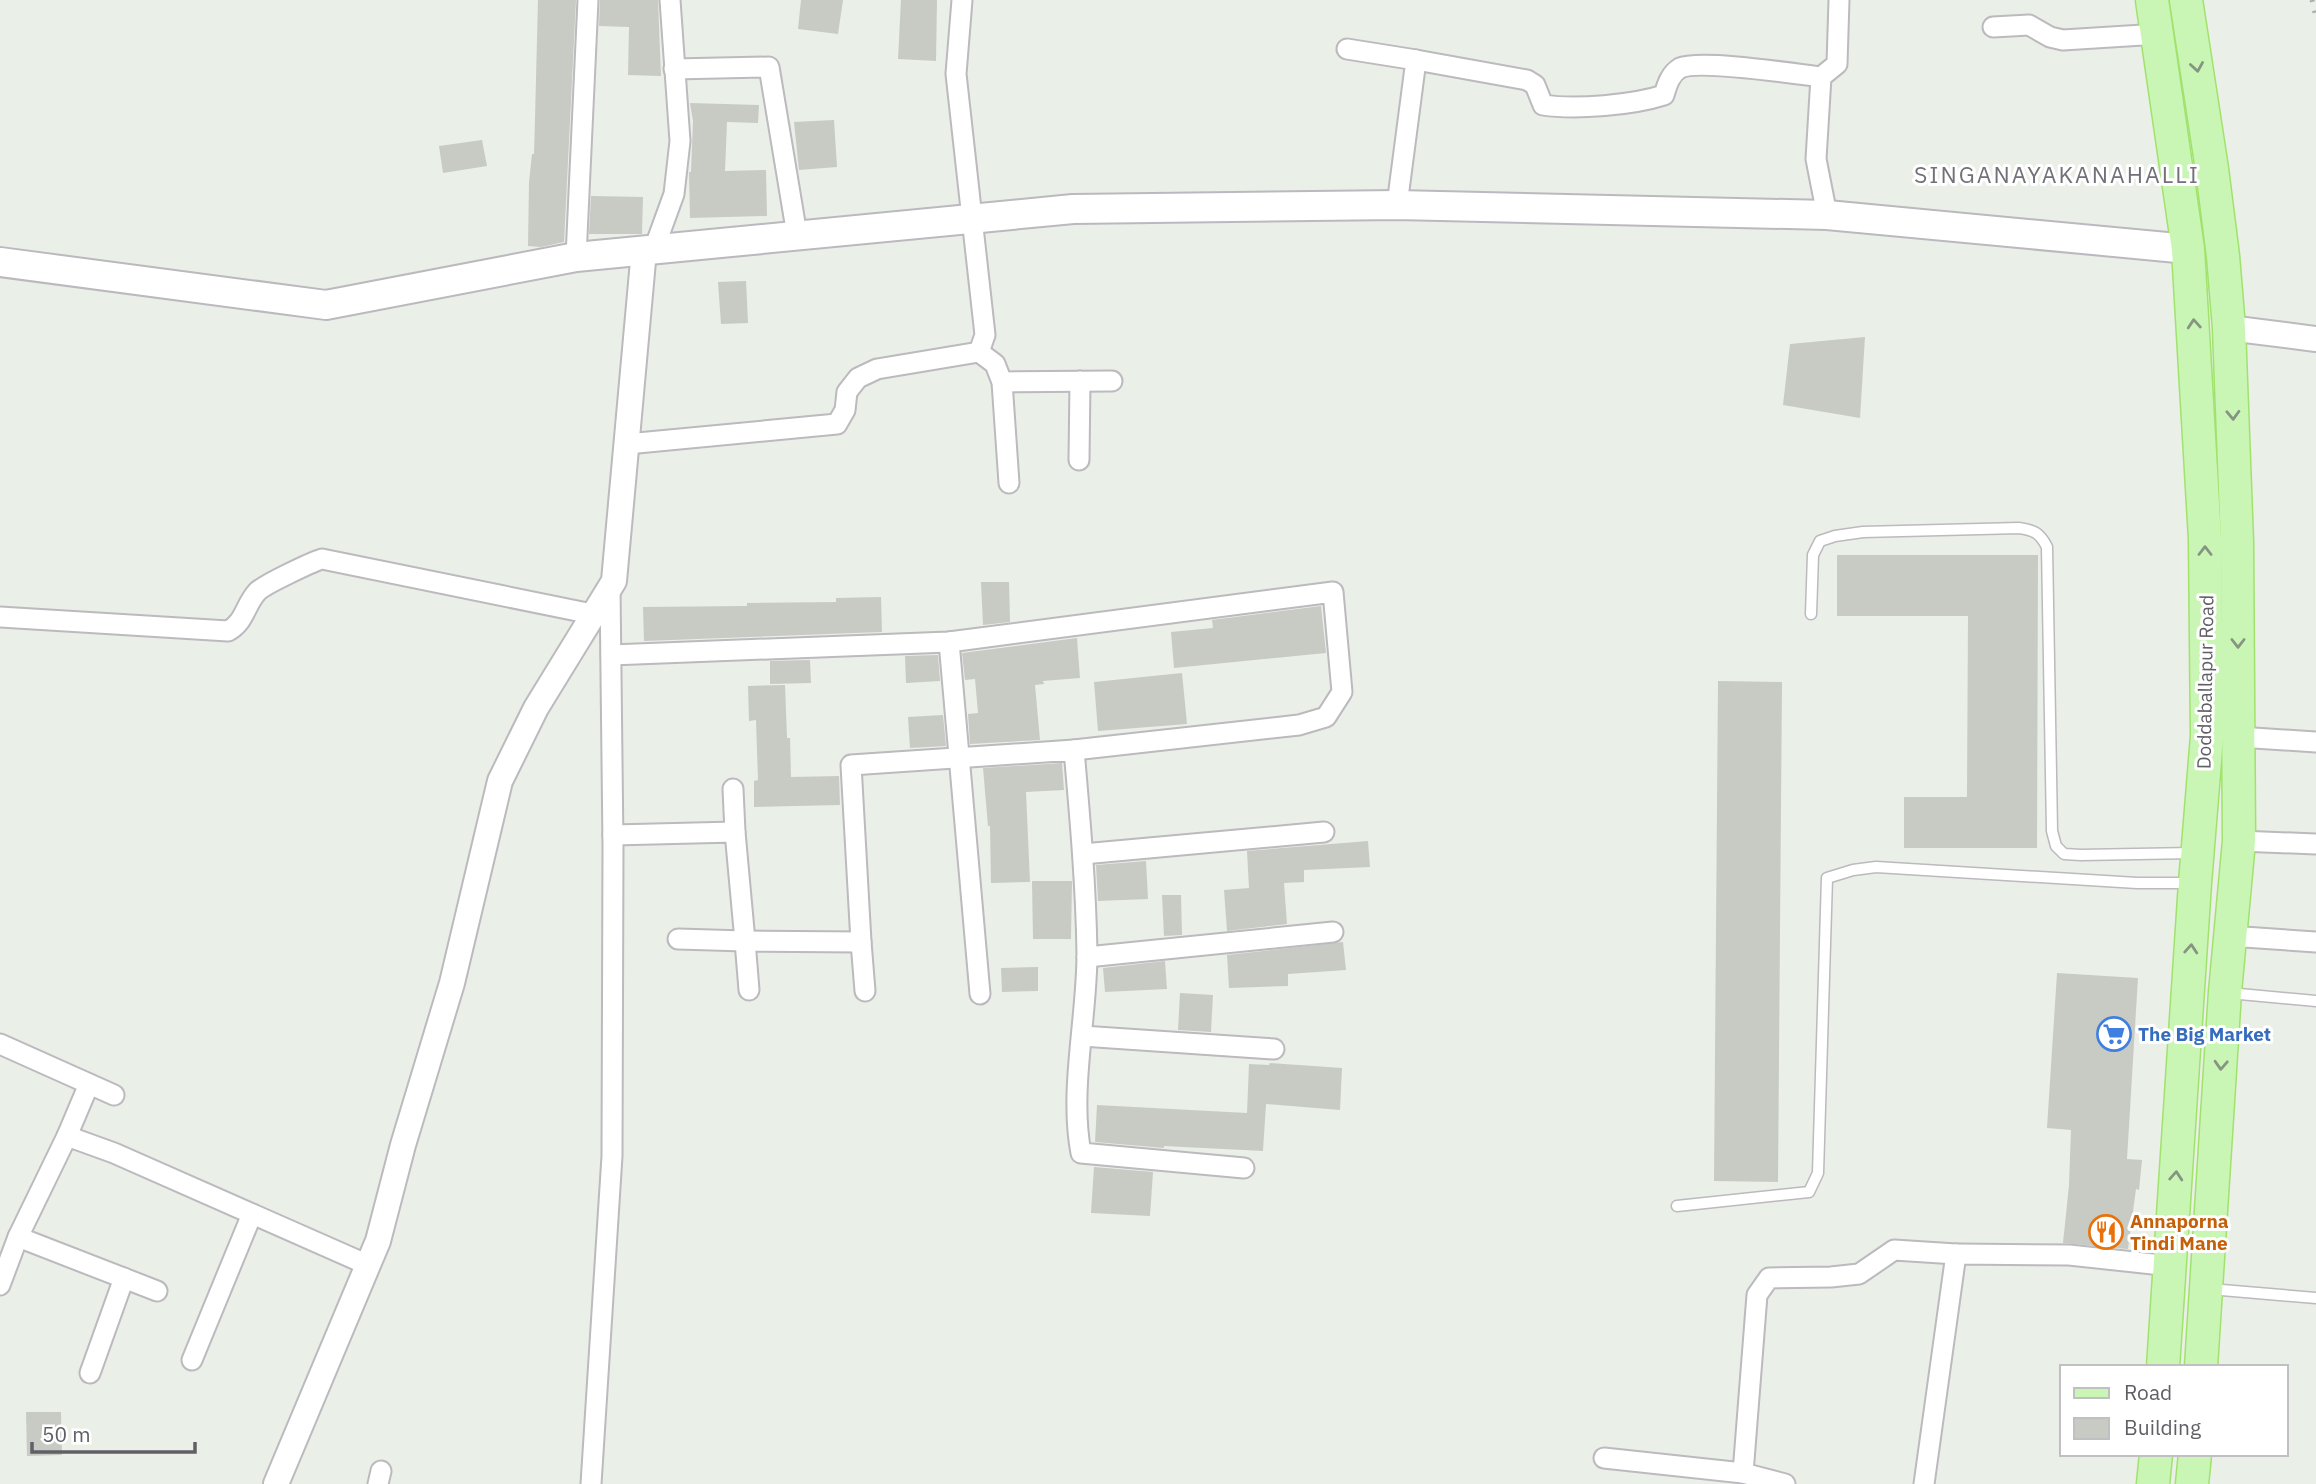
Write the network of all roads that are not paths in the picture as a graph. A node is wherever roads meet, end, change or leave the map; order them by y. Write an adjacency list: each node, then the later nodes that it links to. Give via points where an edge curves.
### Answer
1 (587, 0): 19 (street)
2 (670, 0): 11 (street)
3 (962, 0): 15 (street, via 956,74)
4 (1839, 0): 12 (street, via 1837,64)
5 (2152, 0): 8 (main road, Doddaballapur Road)
6 (2186, 0): 21 (main road, Doddaballapur Road, one-way to 21, via 2212,169)
7 (1993, 27): 8 (street, via 2029,25 2063,40)
8 (2159, 34): 17 (main road, Doddaballapur Road)
9 (1347, 49): 10 (street)
10 (1416, 60): 12 (street, via 1527,80 1535,85 1543,105 1554,107 1651,100 1664,95 1679,69 1691,65); 13 (street)
11 (674, 69): 16 (street, via 769,67); 18 (street, via 680,141 674,194)
12 (1821, 77): 14 (street, via 1815,159)
13 (1397, 205): 14 (main road); 15 (main road, via 1073,209)
14 (1828, 215): 17 (main road)
15 (971, 219): 16 (main road); 23 (street, via 985,335)
16 (797, 235): 18 (main road)
17 (2188, 249): 47 (main road, Doddaballapur Road, one-way to 17, via 2207,736 2205,539)
18 (649, 250): 19 (main road); 27 (street)
19 (576, 257): 20 (main road, via 326,305)
20 (0, 262)
21 (2229, 328): 22 (street); 36 (main road, Doddaballapur Road, one-way to 36, via 2238,542)
22 (2316, 340)
23 (979, 352): 26 (street, via 995,364); 27 (street, via 877,369 858,378 847,392 837,424)
24 (1080, 381): 25 (street); 26 (street); 28 (street)
25 (1112, 381)
26 (1002, 382): 29 (street)
27 (627, 444): 30 (street)
28 (1079, 460)
29 (1009, 483)
30 (610, 587): 31 (street); 35 (street)
31 (592, 614): 33 (street, via 322,559 266,584 243,619 228,631); 71 (street, via 536,708 500,781 452,983)
32 (1811, 614): 47 (lane, via 1813,555 1821,541 1863,532 2019,528 2041,535 2048,547 2052,831 2056,846 2064,854)
33 (0, 617)
34 (949, 642): 35 (street); 38 (street, via 1333,592 1342,692 1326,717 1299,725); 39 (street)
35 (611, 655): 43 (street)
36 (2239, 737): 37 (street); 44 (main road, Doddaballapur Road)
37 (2316, 742)
38 (1074, 750): 39 (street); 46 (street)
39 (959, 759): 52 (street, via 851,765); 58 (street)
40 (733, 789): 41 (street)
41 (735, 832): 43 (street); 51 (street)
42 (1324, 832): 46 (street)
43 (613, 835): 87 (street, via 612,1156)
44 (2239, 841): 45 (street); 49 (main road, Doddaballapur Road)
45 (2316, 844)
46 (1083, 854): 54 (street)
47 (2196, 868): 67 (lane, via 2137,883 1876,867 1827,878 1818,1173 1809,1192); 72 (main road, Doddaballapur Road, one-way to 47)
48 (1333, 932): 54 (street)
49 (2229, 936): 53 (street); 57 (main road, Doddaballapur Road)
50 (678, 939): 51 (street)
51 (745, 941): 52 (street); 55 (street)
52 (861, 942): 56 (street)
53 (2316, 942)
54 (1087, 957): 60 (street)
55 (749, 990)
56 (865, 991)
57 (2225, 992): 59 (lane); 75 (main road, Doddaballapur Road, one-way to 75)
58 (980, 994)
59 (2316, 1001)
60 (1082, 1036): 62 (street); 66 (street, via 1076,1120 1080,1153)
61 (0, 1044): 63 (street)
62 (1274, 1049)
63 (89, 1084): 64 (street); 65 (street)
64 (114, 1095)
65 (67, 1136): 68 (street); 69 (street)
66 (1244, 1168)
67 (1677, 1206)
68 (253, 1214): 71 (street); 78 (street)
69 (18, 1237): 73 (street); 74 (street)
70 (1956, 1254): 72 (street, via 2069,1255); 85 (street, via 1894,1250 1859,1274 1769,1278 1757,1295); 89 (street)
71 (368, 1265): 86 (street)
72 (2171, 1266): 79 (main road, Doddaballapur Road)
73 (124, 1278): 76 (street); 81 (street)
74 (0, 1285)
75 (2206, 1289): 77 (lane); 80 (main road, Doddaballapur Road)
76 (157, 1291)
77 (2316, 1298)
78 (192, 1360)
79 (2163, 1365)
80 (2201, 1365)
81 (90, 1373)
82 (2156, 1456): 90 (main road)
83 (2194, 1456): 91 (main road)
84 (1604, 1458): 85 (street)
85 (1743, 1473): 88 (street)
86 (276, 1484)
87 (591, 1484)
88 (1785, 1484)
89 (1924, 1484)
90 (2153, 1484)
91 (2192, 1484)

